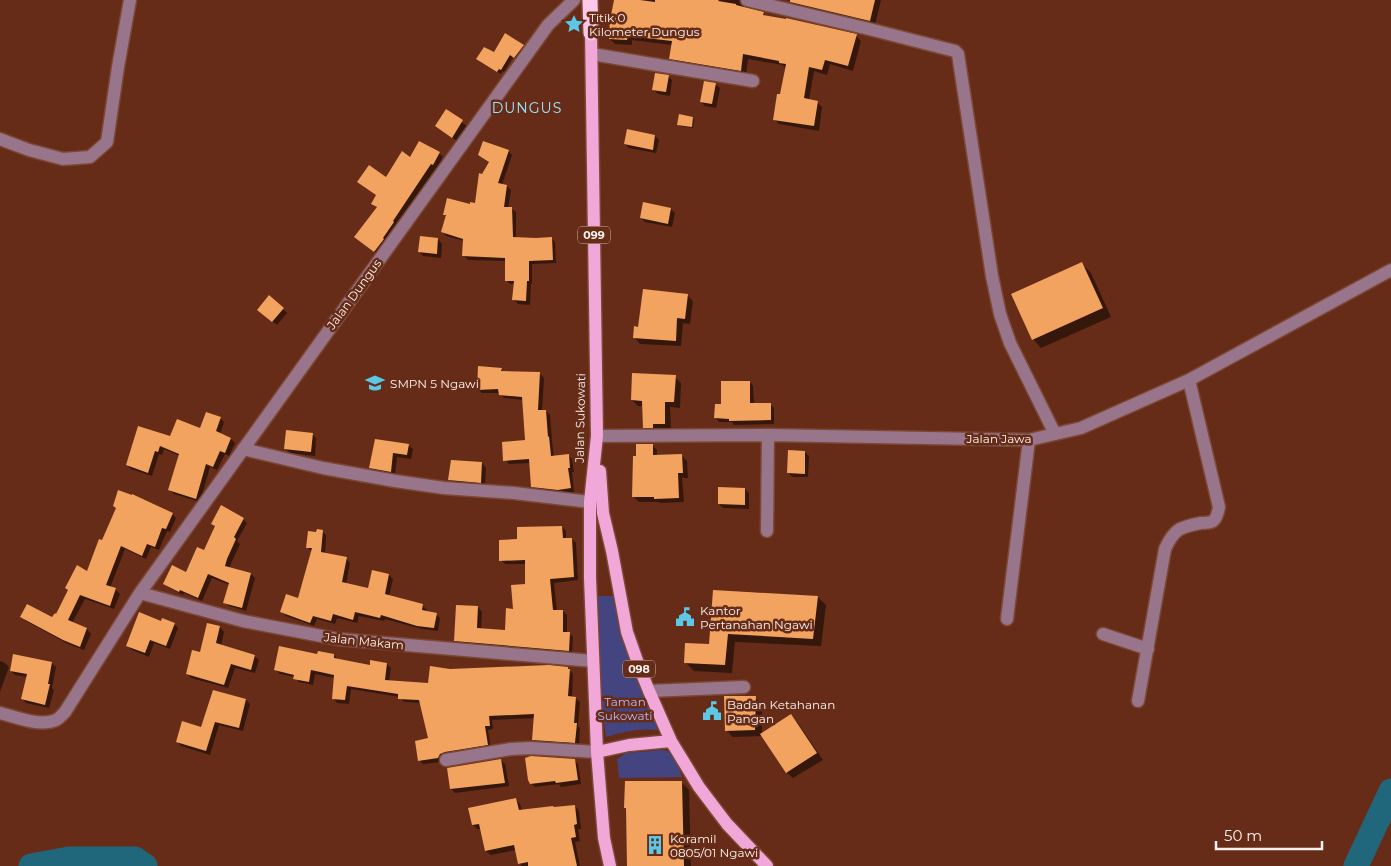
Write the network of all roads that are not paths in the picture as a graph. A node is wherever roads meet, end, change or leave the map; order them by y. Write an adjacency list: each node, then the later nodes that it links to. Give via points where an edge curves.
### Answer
1 (130, 0): 8 (street, via 107,142 90,157 63,159)
2 (574, 0): 15 (street, Jalan Dungus, via 548,25)
3 (590, 0): 5 (highway, Jalan Sukowati / 099)
4 (747, 0): 11 (street, via 958,54 1000,314 1010,343)
5 (591, 33): 6 (main road, Jalan Sukowati / 099)
6 (592, 54): 7 (street); 13 (main road, Jalan Sukowati / 099)
7 (753, 81)
8 (0, 140)
9 (1391, 270): 10 (street, Jalan Jawa)
10 (1189, 380): 11 (street, Jalan Jawa, via 1081,428); 21 (street, via 1219,507 1212,522 1185,526 1170,538 1165,549)
11 (1055, 434): 14 (street, Jalan Jawa)
12 (768, 435): 13 (street, Jalan Jawa); 14 (street, Jalan Jawa); 17 (street)
13 (597, 436): 16 (main road, Jalan Sukowati / 099); 24 (main road, 098, via 603,513 627,632)
14 (1029, 440): 19 (street)
15 (243, 448): 16 (street, via 323,468 396,481); 18 (street, Jalan Dungus)
16 (590, 502): 22 (main road, Jalan Sukowati / 099)
17 (768, 531)
18 (140, 593): 22 (street, Jalan Makam, via 243,621 337,639); 26 (street, Jalan Dungus, via 58,720 37,722)
19 (1007, 619)
20 (1103, 634): 21 (street)
21 (1148, 649): 25 (street)
22 (593, 661): 28 (main road, Jalan Sukowati / 099)
23 (744, 687): 24 (street)
24 (649, 691): 27 (main road, 098)
25 (1138, 701)
26 (0, 713)
27 (672, 741): 28 (main road); 31 (main road, 098, via 699,787 727,824)
28 (597, 752): 29 (street, via 511,749); 30 (main road, Jalan Sukowati / 099, via 604,838)
29 (446, 760)
30 (610, 866)
31 (767, 866)

